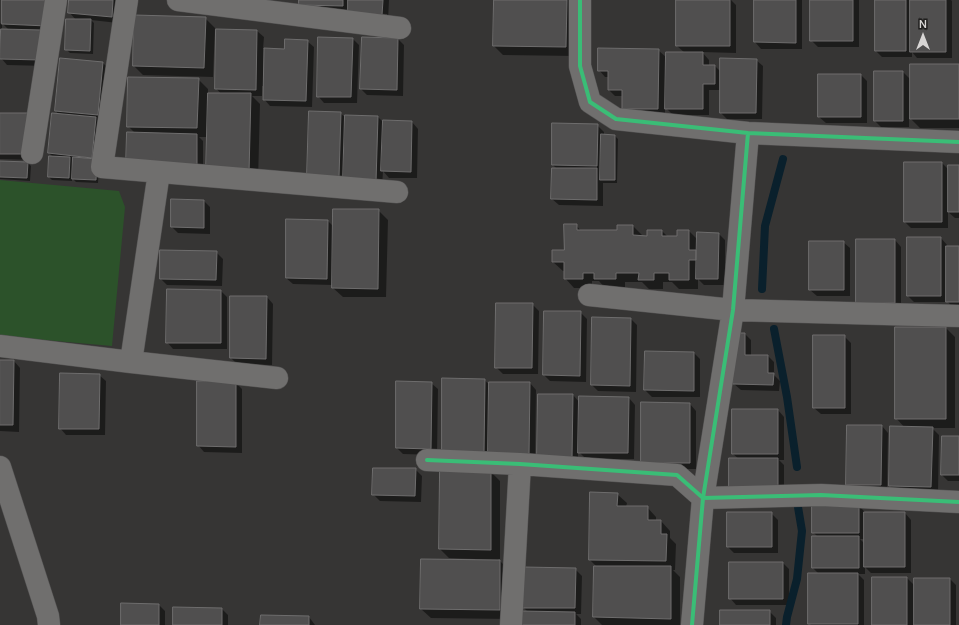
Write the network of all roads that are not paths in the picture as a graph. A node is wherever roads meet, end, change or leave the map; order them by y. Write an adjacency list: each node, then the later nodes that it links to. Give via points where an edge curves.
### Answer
1 (56, 0): 8 (street)
2 (127, 0): 9 (street, via 102,167)
3 (178, 0): 5 (street)
4 (580, 0): 6 (street, via 580,66 590,102 616,119)
5 (400, 28)
6 (748, 133): 7 (street); 12 (street)
7 (959, 142)
8 (32, 153)
9 (159, 172): 10 (street); 15 (street)
10 (397, 192)
11 (589, 295): 12 (street)
12 (732, 310): 13 (street); 20 (street)
13 (959, 316)
14 (0, 346): 15 (street)
15 (131, 362): 16 (street)
16 (277, 378)
17 (427, 460): 18 (street)
18 (520, 464): 20 (street, via 677,475); 23 (street)
19 (0, 467): 22 (street)
20 (703, 498): 21 (street, via 821,495); 24 (street)
21 (959, 502)
22 (49, 625)
23 (511, 625)
24 (692, 625)

